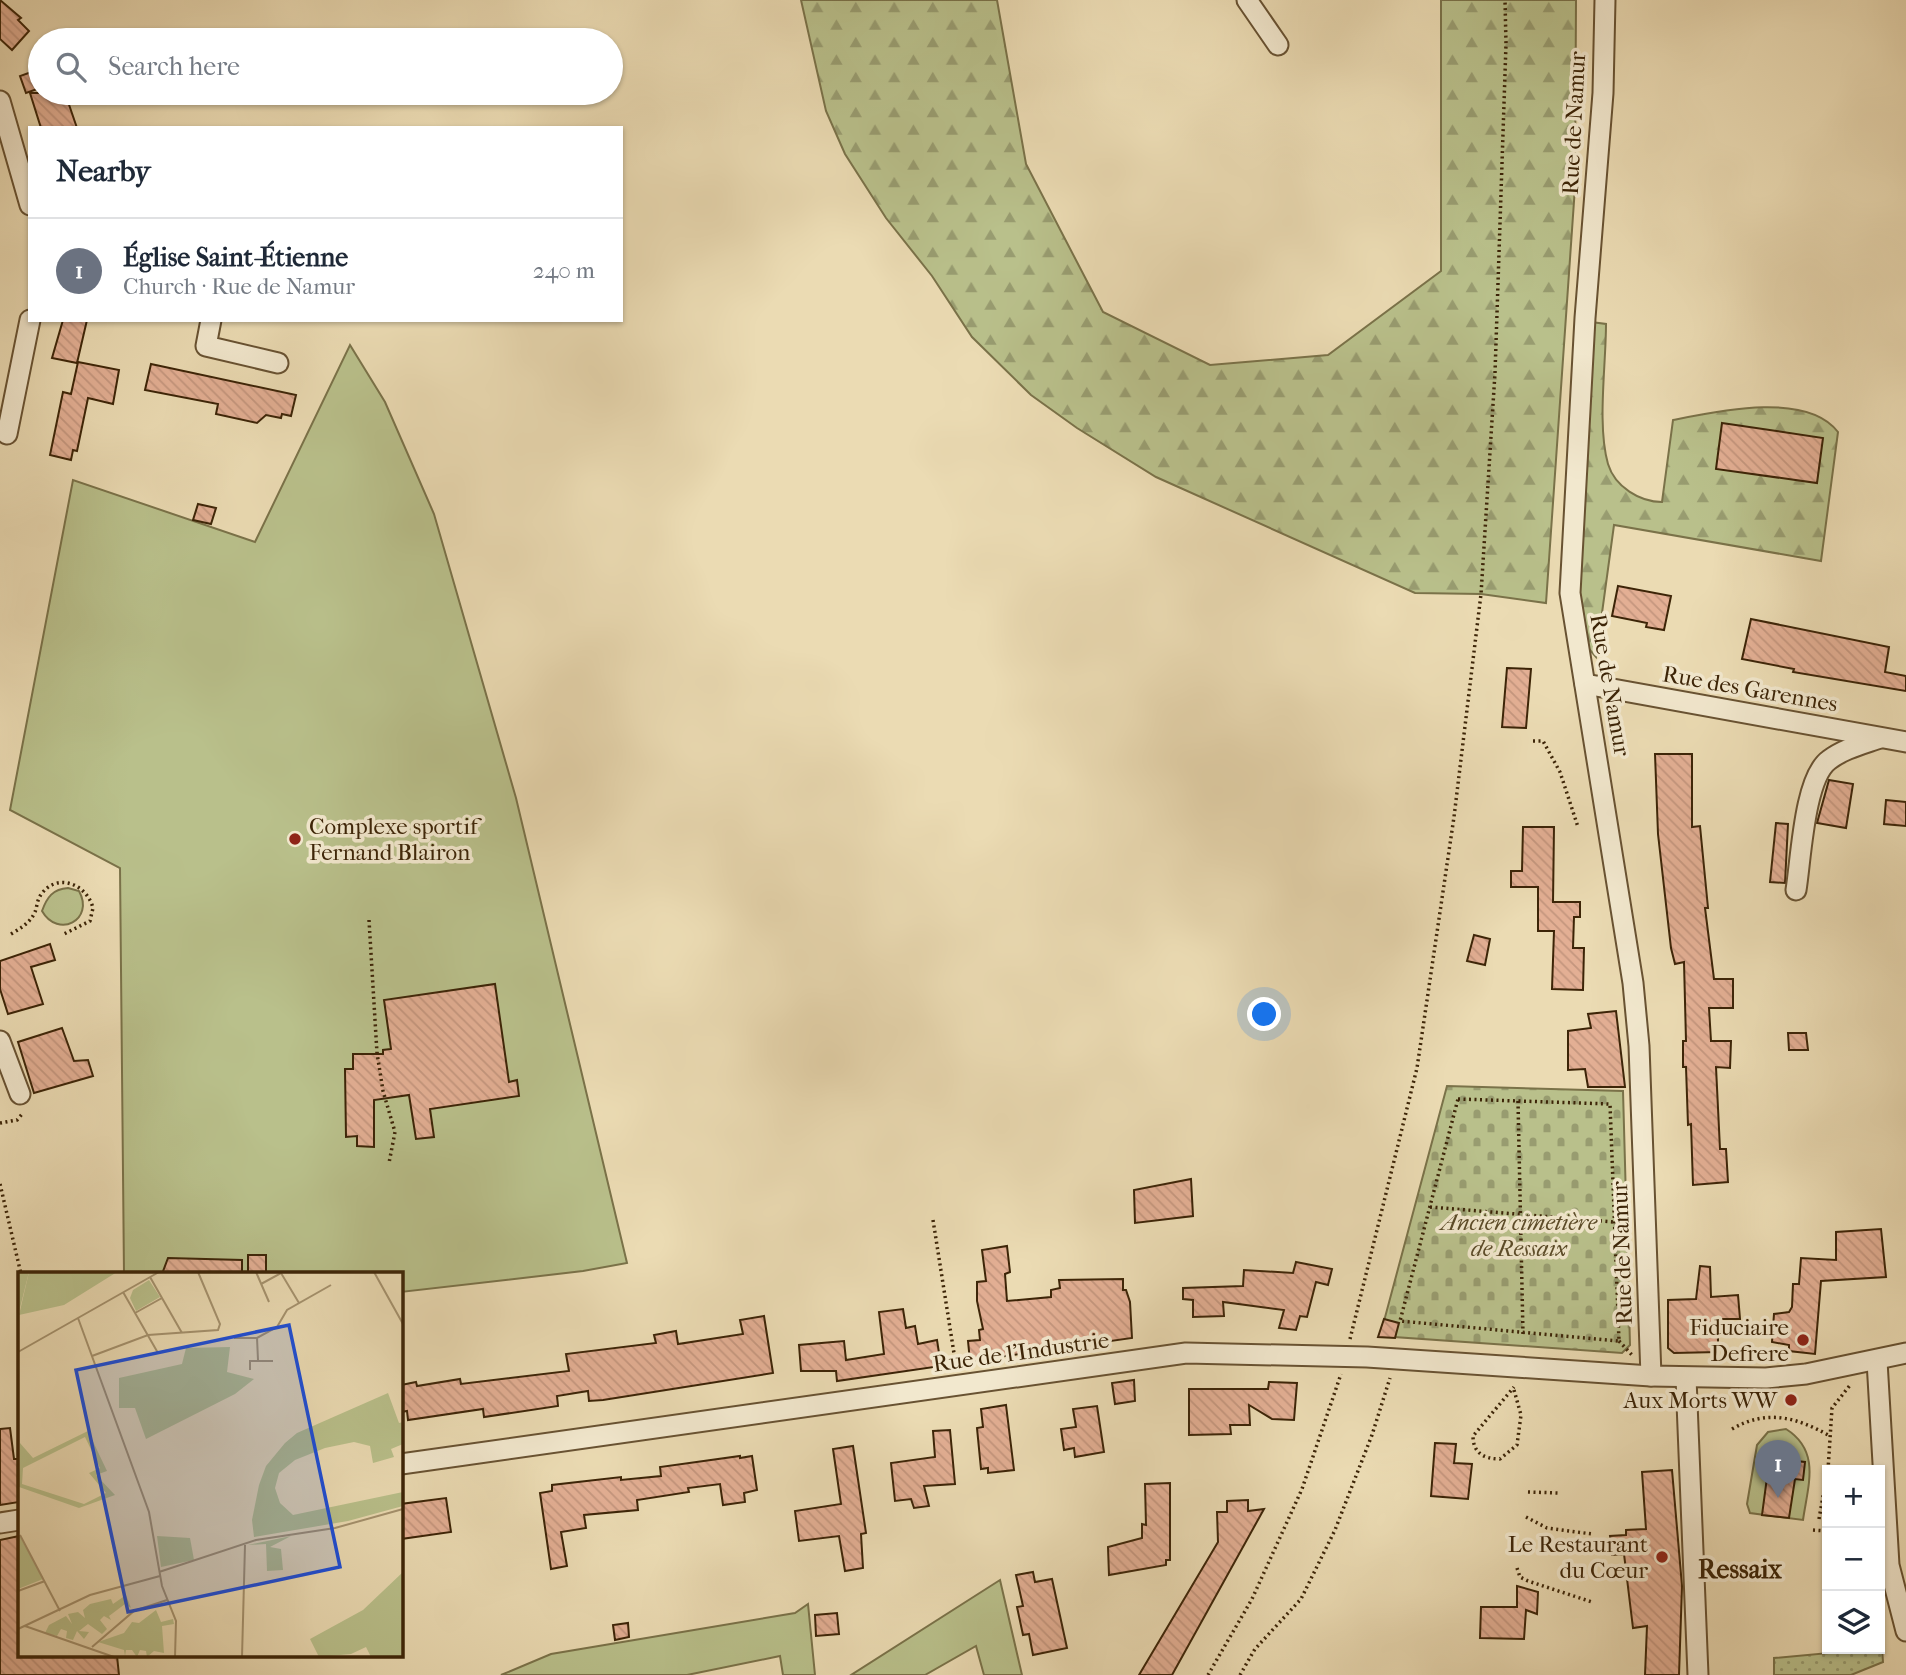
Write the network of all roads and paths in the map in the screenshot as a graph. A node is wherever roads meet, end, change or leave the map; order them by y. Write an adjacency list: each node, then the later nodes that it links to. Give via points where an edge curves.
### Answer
1 (1247, 0): 4 (street)
2 (1504, 0): 32 (path, via 1495,373 1481,594 1417,1068)
3 (1605, 0): 11 (street, Rue de Namur, via 1603,93 1571,550 1573,620)
4 (1278, 45)
5 (0, 101): 6 (street)
6 (28, 198)
7 (30, 322): 10 (street)
8 (211, 322): 9 (street, via 206,346)
9 (278, 363)
10 (7, 434)
11 (1585, 684): 12 (street, Rue des Garennes); 36 (street, Rue de Namur, via 1634,995)
12 (1881, 738): 14 (street, Rue des Garennes); 16 (street, via 1828,760 1819,771 1809,804)
13 (1533, 741): 15 (path, via 1543,741 1560,772)
14 (1906, 742)
15 (1578, 827)
16 (1796, 890)
17 (369, 920): 23 (path, via 377,1053 395,1132)
18 (11, 934): 19 (path, via 25,926 48,888 74,883 83,888 93,908 90,921)
19 (64, 934)
20 (0, 1041): 21 (street)
21 (20, 1094)
22 (1517, 1101): 25 (path, via 1458,1099); 26 (path); 28 (path, via 1610,1104)
23 (389, 1163)
24 (0, 1184): 29 (path)
25 (1430, 1207): 26 (path); 30 (path, via 1400,1321)
26 (1520, 1214): 28 (path); 30 (path)
27 (933, 1220): 38 (path)
28 (1614, 1222): 30 (path, via 1619,1341)
29 (21, 1272)
30 (1523, 1334)
31 (1906, 1353): 34 (street, Rue de l'Industrie)
32 (1346, 1357): 33 (street, Rue de l'Industrie); 38 (street, Rue de l'Industrie, via 1186,1353); 58 (path, via 1302,1489 1252,1599)
33 (1396, 1359): 35 (street, Rue de l'Industrie); 59 (path, via 1335,1530 1307,1587 1255,1649)
34 (1877, 1361): 37 (street, Rue de l'Industrie, via 1766,1378); 57 (street, via 1889,1565)
35 (1519, 1368): 36 (street, Rue de l'Industrie); 39 (path)
36 (1651, 1376): 37 (street, Rue de l'Industrie)
37 (1686, 1378): 60 (street)
38 (959, 1385): 43 (street, Rue de l'Industrie)
39 (1514, 1390): 39 (path, via 1473,1436 1478,1453 1485,1458 1500,1459 1517,1445 1521,1415)
40 (1832, 1408): 42 (path)
41 (1732, 1429): 42 (path, via 1751,1418 1772,1416)
42 (1830, 1436): 44 (path)
43 (402, 1464)
44 (1828, 1465)
45 (1528, 1492): 46 (path)
46 (1558, 1493)
47 (1822, 1501): 49 (path)
48 (1526, 1517): 54 (path, via 1547,1528)
49 (1819, 1519)
50 (18, 1520): 51 (street)
51 (0, 1523)
52 (1813, 1531): 53 (path)
53 (1822, 1531)
54 (1592, 1534)
55 (1517, 1568): 56 (path, via 1520,1577 1528,1581)
56 (1592, 1602)
57 (1906, 1631)
58 (1208, 1675)
59 (1240, 1675)
60 (1698, 1675)

